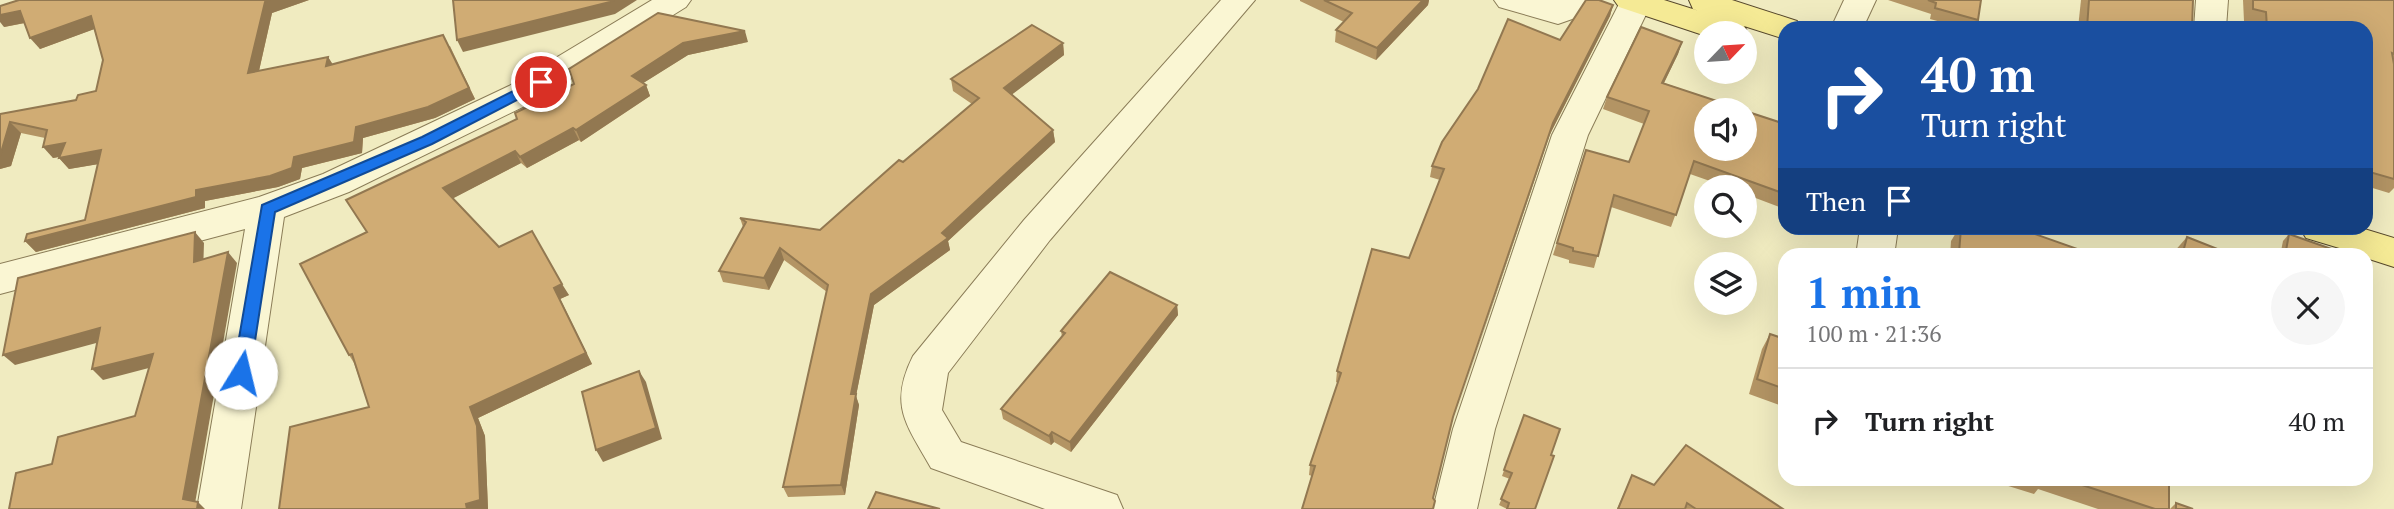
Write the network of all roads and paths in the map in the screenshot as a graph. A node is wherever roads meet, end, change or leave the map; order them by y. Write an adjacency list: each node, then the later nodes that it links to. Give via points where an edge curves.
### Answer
1 (675, 0): 15 (street, via 521,94 370,167)
2 (1240, 0): 22 (street, via 1037,230 928,368 921,412 946,454)
3 (1510, 0): 4 (street, via 1558,14 1567,10)
4 (1570, 0)
5 (1698, 0): 12 (main road)
6 (1860, 0): 10 (street)
7 (2212, 0): 11 (street)
8 (1633, 1): 9 (main road); 23 (street, via 1570,135 1475,429)
9 (1695, 21)
10 (1850, 21)
11 (2210, 21)
12 (1778, 26)
13 (1757, 41): 14 (main road)
14 (1778, 49)
15 (267, 209): 20 (street); 21 (street)
16 (2373, 221): 17 (main road)
17 (2394, 228)
18 (2340, 235): 19 (main road)
19 (2394, 253)
20 (0, 279)
21 (219, 509)
22 (1101, 509)
23 (1455, 509)

